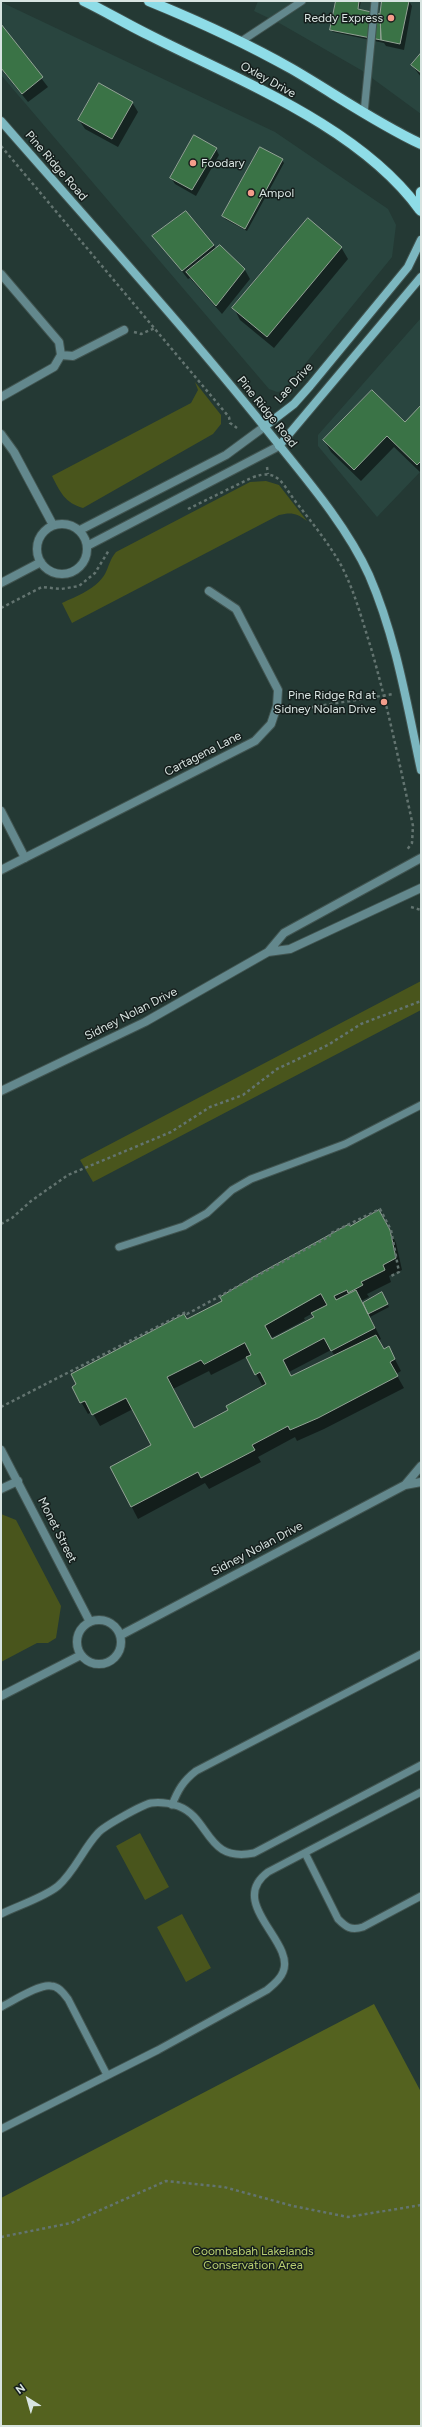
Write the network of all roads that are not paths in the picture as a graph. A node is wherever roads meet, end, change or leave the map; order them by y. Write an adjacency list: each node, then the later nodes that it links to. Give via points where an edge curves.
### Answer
1 (84, 1): 10 (main road, Oxley Drive, via 230,74 325,127 379,164 404,188)
2 (149, 1): 5 (main road, Oxley Drive)
3 (302, 1): 5 (lane)
4 (376, 1): 6 (lane)
5 (240, 42): 6 (main road, Oxley Drive, via 292,69)
6 (364, 113): 8 (main road, Oxley Drive)
7 (1, 121): 17 (street, Pine Ridge Road)
8 (421, 144)
9 (421, 192): 10 (main road)
10 (421, 211)
11 (421, 240): 17 (street, Lae Drive, via 408,267 310,386 294,404)
12 (1, 274): 15 (street, via 58,342)
13 (421, 277): 19 (street)
14 (124, 330): 15 (street, via 73,356)
15 (60, 354): 16 (street, via 54,367)
16 (1, 397)
17 (264, 427): 19 (street, Pine Ridge Road); 21 (street, Lae Drive, via 226,455)
18 (1, 434): 20 (street, via 14,452)
19 (279, 446): 22 (street); 26 (street, Pine Ridge Road, via 317,493 368,574 384,616 405,692)
20 (53, 525): 21 (street, via 67,524); 23 (street, via 38,541 38,556)
21 (80, 530): 22 (street)
22 (87, 546): 23 (street, via 84,562 71,572 54,573)
23 (41, 562): 24 (street)
24 (1, 583)
25 (209, 592): 28 (street, Cartagena Lane, via 236,609 278,690 277,706 271,724 255,741)
26 (421, 770)
27 (1, 811): 28 (street)
28 (25, 858): 30 (street, Cartagena Lane)
29 (421, 858): 32 (street, Sidney Nolan Drive, via 284,933)
30 (1, 870)
31 (421, 888): 32 (street, Sidney Nolan Drive, via 290,949)
32 (268, 952): 33 (street, Sidney Nolan Drive, via 145,1022)
33 (1, 1091)
34 (421, 1105): 35 (lane, via 345,1144 251,1179 232,1190 207,1213 184,1226)
35 (119, 1247)
36 (1, 1450): 38 (street, Monet Street)
37 (421, 1466): 40 (street, Sidney Nolan Drive)
38 (18, 1481): 41 (street); 42 (street, Monet Street)
39 (421, 1482): 40 (street, Sidney Nolan Drive)
40 (405, 1485): 43 (street, Sidney Nolan Drive)
41 (1, 1489)
42 (90, 1622): 43 (street, via 97,1620 112,1623); 45 (street, via 84,1626 78,1637)
43 (121, 1635): 45 (street, via 121,1649 113,1660 93,1664)
44 (421, 1654): 49 (lane, via 196,1771 185,1779)
45 (81, 1655): 46 (street)
46 (1, 1696)
47 (421, 1765): 49 (lane, via 254,1853 240,1856 227,1853 189,1814)
48 (421, 1792): 50 (lane)
49 (172, 1804): 52 (lane, via 149,1803 100,1832 57,1887)
50 (305, 1853): 51 (lane, via 338,1919 346,1927 354,1930); 54 (lane, via 268,1872 259,1879 254,1889 255,1902 285,1960 284,1971 278,1980 267,1990)
51 (421, 1896)
52 (1, 1914)
53 (1, 2007): 54 (lane, via 42,1987 52,1985 61,1990)
54 (107, 2075): 55 (lane)
55 (1, 2129)

